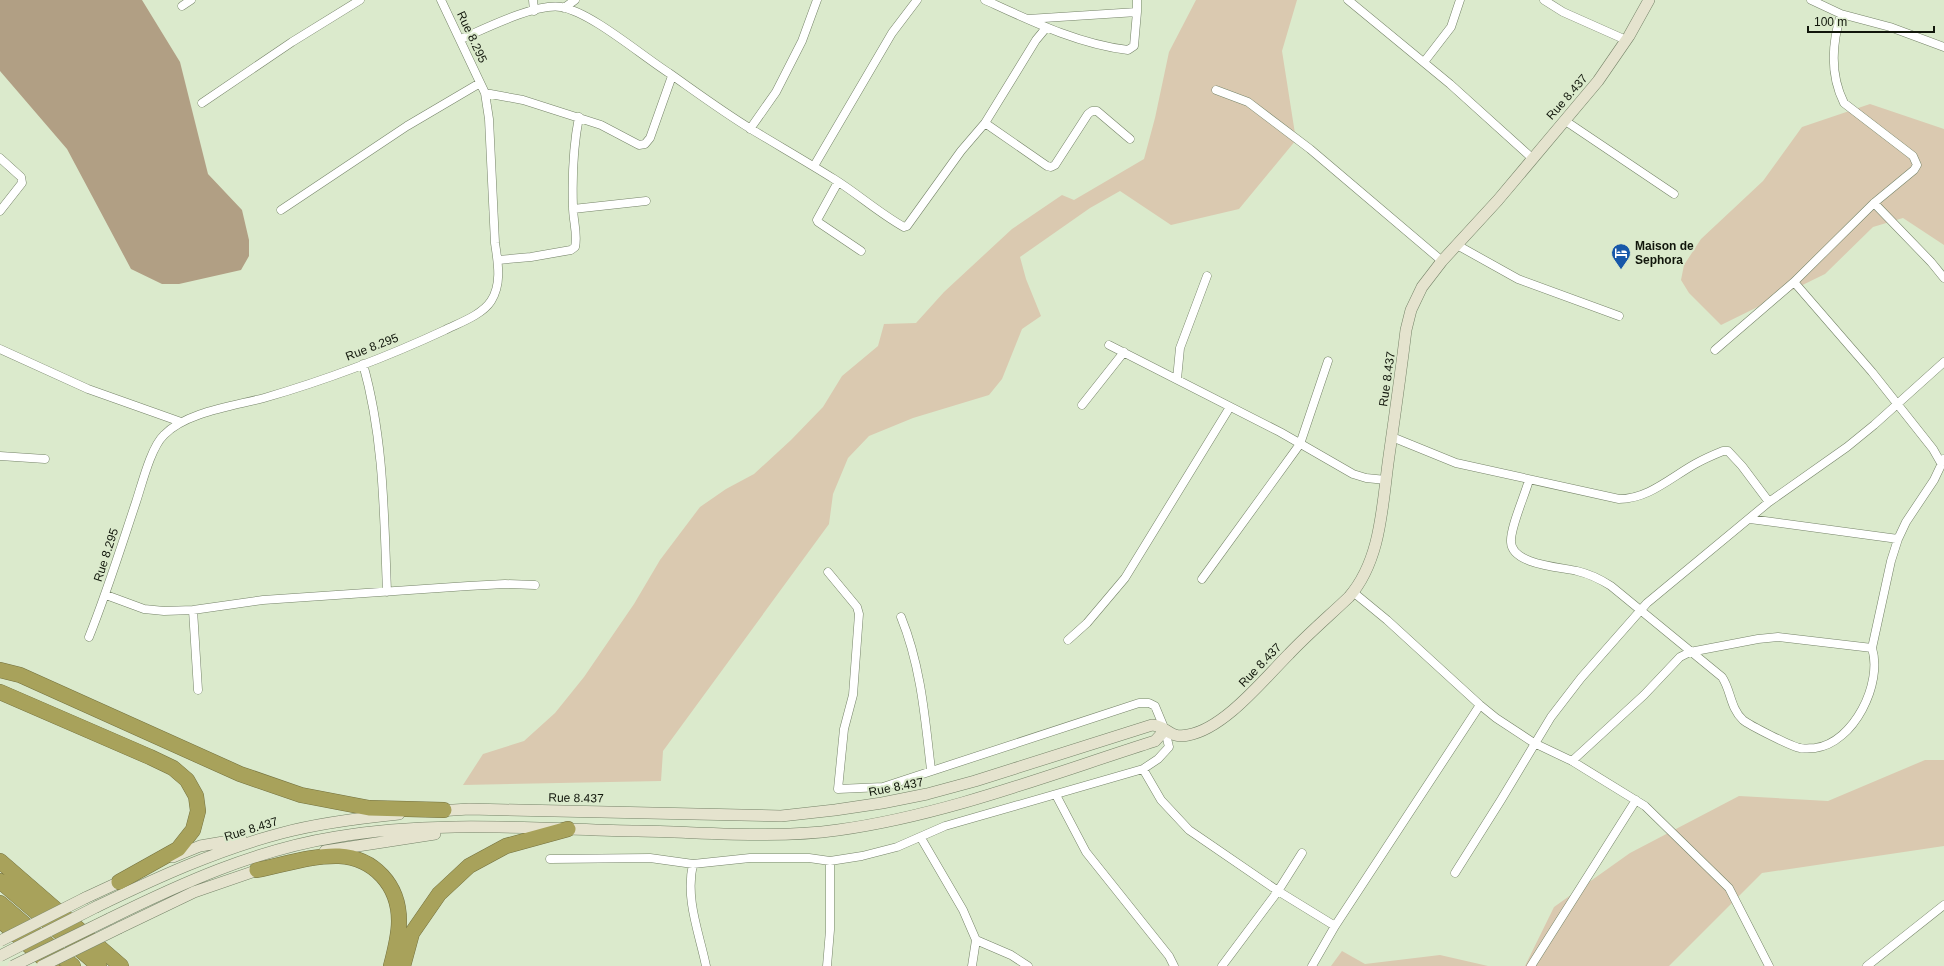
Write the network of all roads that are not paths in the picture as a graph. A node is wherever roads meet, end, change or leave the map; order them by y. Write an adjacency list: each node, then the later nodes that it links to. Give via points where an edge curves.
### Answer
1 (191, 0): 15 (street)
2 (360, 0): 30 (street)
3 (441, 0): 22 (street, Rue 8.295)
4 (532, 0): 17 (street)
5 (575, 0): 16 (street)
6 (817, 0): 34 (street, via 802,41 776,92)
7 (917, 0): 38 (street, via 892,33)
8 (985, 0): 20 (street)
9 (1137, 0): 18 (street)
10 (1348, 0): 25 (street)
11 (1460, 0): 25 (street, via 1451,27)
12 (1544, 0): 23 (street, via 1563,12)
13 (1649, 0): 23 (main road, Rue 8.437)
14 (1811, 0): 19 (street)
15 (182, 6)
16 (564, 8): 17 (street); 26 (street, via 604,28)
17 (534, 11): 22 (street)
18 (1137, 12): 20 (street); 21 (street, via 1134,46 1128,50 1113,49)
19 (1841, 14): 24 (street, via 1907,33); 42 (street, via 1835,33 1834,76 1844,103 1913,156 1917,165)
20 (1027, 20): 21 (street)
21 (1046, 28): 33 (street)
22 (461, 39): 27 (street, Rue 8.295)
23 (1626, 40): 32 (main road, Rue 8.437, via 1598,81)
24 (1944, 47)
25 (1424, 62): 37 (street)
26 (672, 76): 31 (street, via 646,144 639,145 600,124); 34 (street)
27 (480, 83): 29 (street, Rue 8.295); 44 (street, via 407,126)
28 (1216, 90): 49 (street, via 1248,102 1310,149)
29 (485, 93): 31 (street, via 523,100); 48 (street, Rue 8.295)
30 (202, 103)
31 (578, 117): 43 (street, via 573,162)
32 (1564, 120): 37 (main road, Rue 8.437); 40 (street)
33 (984, 122): 35 (street, via 1051,167 1055,165 1092,111 1096,111); 39 (street, via 905,226 883,215)
34 (750, 129): 38 (street)
35 (1130, 139)
36 (0, 158): 45 (street, via 21,177 22,183)
37 (1532, 158): 46 (main road, Rue 8.437)
38 (814, 166): 39 (street)
39 (838, 182): 47 (street, via 817,220)
40 (1674, 194)
41 (646, 201): 43 (street)
42 (1874, 203): 51 (street); 52 (street)
43 (573, 209): 48 (street, via 576,240 575,247 571,250)
44 (281, 210)
45 (0, 211)
46 (1457, 245): 49 (main road, Rue 8.437); 53 (street, via 1518,279)
47 (861, 251)
48 (498, 260): 60 (street, Rue 8.295, via 498,287 490,303 468,318 422,341)
49 (1442, 261): 66 (main road, Rue 8.437, via 1422,287 1411,310)
50 (1207, 276): 61 (street, via 1180,348)
51 (1944, 278)
52 (1794, 282): 56 (street); 62 (street)
53 (1619, 316)
54 (1109, 345): 57 (street)
55 (0, 349): 65 (street, via 88,389)
56 (1716, 350)
57 (1124, 352): 61 (street); 63 (street)
58 (1328, 361): 67 (street)
59 (1944, 362): 62 (street)
60 (363, 364): 65 (street, Rue 8.295); 79 (street, via 378,427)
61 (1177, 379): 64 (street)
62 (1897, 404): 70 (street); 73 (street, via 1847,447)
63 (1082, 405)
64 (1230, 406): 67 (street); 86 (street, via 1125,578 1087,623)
65 (181, 422): 81 (street, Rue 8.295, via 164,435 147,469)
66 (1392, 437): 71 (main road, Rue 8.437); 72 (street, via 1456,463)
67 (1300, 444): 71 (street, via 1353,474); 77 (street)
68 (0, 456): 69 (street)
69 (45, 459)
70 (1943, 461): 75 (street)
71 (1386, 480): 80 (main road, Rue 8.437, via 1379,535 1365,571)
72 (1529, 480): 73 (street, via 1619,499 1633,499 1695,464 1728,451); 83 (street, via 1513,528 1511,542 1514,550 1522,558 1542,565 1597,577)
73 (1769, 502): 74 (street)
74 (1750, 519): 75 (street); 83 (street)
75 (1898, 539): 87 (street)
76 (828, 572): 97 (street, via 859,614 853,695 844,729 838,789 883,787)
77 (1202, 579)
78 (535, 585): 79 (street, via 505,584)
79 (387, 592): 82 (street, via 263,600)
80 (1353, 592): 92 (street, via 1388,620); 93 (main road, Rue 8.437, via 1229,713 1208,728 1189,735 1174,736)
81 (106, 595): 82 (street, via 144,608 164,611); 85 (street, Rue 8.295)
82 (193, 610): 90 (street)
83 (1641, 610): 88 (street); 94 (street, via 1581,678)
84 (901, 617): 97 (street, via 911,640 919,673)
85 (89, 637)
86 (1068, 640)
87 (1872, 648): 88 (street, via 1778,637); 88 (street, via 1875,677 1867,700 1843,734 1816,748 1799,748 1743,720 1734,710 1728,686 1722,677)
88 (1690, 652): 95 (street, via 1680,657 1644,695)
89 (0, 670): 100 (highway, via 20,675 240,774 301,795 369,808)
90 (198, 690)
91 (0, 692): 113 (highway, via 150,757 173,768 187,780 196,796 198,811 193,830 178,848)
92 (1480, 705): 94 (street); 118 (street)
93 (1165, 730): 96 (street, via 1169,747 1158,759); 97 (street, via 1155,706 1139,703); 100 (main road, Rue 8.437, via 1158,725 1152,725 968,783 890,802 781,816); 102 (main road, via 1155,741 982,797 837,830 784,834)
94 (1534, 743): 95 (street); 111 (street)
95 (1572, 761): 99 (street)
96 (1143, 769): 98 (street); 114 (street, via 1161,800 1189,830)
97 (932, 770)
98 (1056, 796): 104 (street, via 945,826); 134 (street, via 1086,852 1169,956)
99 (1636, 800): 137 (street); 138 (street, via 1673,832 1729,888)
100 (444, 810): 103 (main road, Rue 8.437, via 351,820)
101 (470, 828): 102 (main road); 110 (main road, via 304,856); 122 (main road, bridge, via 393,829 282,848 194,878)
102 (568, 829): 129 (highway, via 506,846 469,866 439,894 412,933)
103 (283, 832): 113 (main road, via 200,846); 121 (main road, Rue 8.437, bridge, via 231,848 155,878)
104 (921, 838): 107 (street, via 862,856); 120 (street, via 964,910)
105 (1302, 853): 114 (street)
106 (550, 859): 109 (street, via 650,858)
107 (830, 861): 109 (street, via 809,858 750,858); 131 (street)
108 (1, 862): 127 (highway)
109 (693, 864): 130 (street, via 690,876 691,904)
110 (257, 870): 123 (main road, bridge, via 194,892); 128 (highway, via 339,856 357,859 375,868 390,884 397,903 397,942)
111 (1454, 873)
112 (0, 881): 126 (highway)
113 (120, 882): 119 (main road, bridge)
114 (1278, 891): 118 (street); 135 (street)
115 (0, 903): 125 (highway)
116 (1944, 905): 139 (street)
117 (0, 920): 124 (highway)
118 (1334, 926): 136 (street)
119 (0, 940)
120 (976, 940): 132 (street); 133 (street, via 1011,955)
121 (0, 956)
122 (14, 966)
123 (42, 966)
124 (52, 966)
125 (73, 966)
126 (99, 966)
127 (121, 966)
128 (391, 966)
129 (404, 966)
130 (706, 966)
131 (827, 966)
132 (972, 966)
133 (1028, 966)
134 (1174, 966)
135 (1222, 966)
136 (1312, 966)
137 (1531, 966)
138 (1769, 966)
139 (1867, 966)

